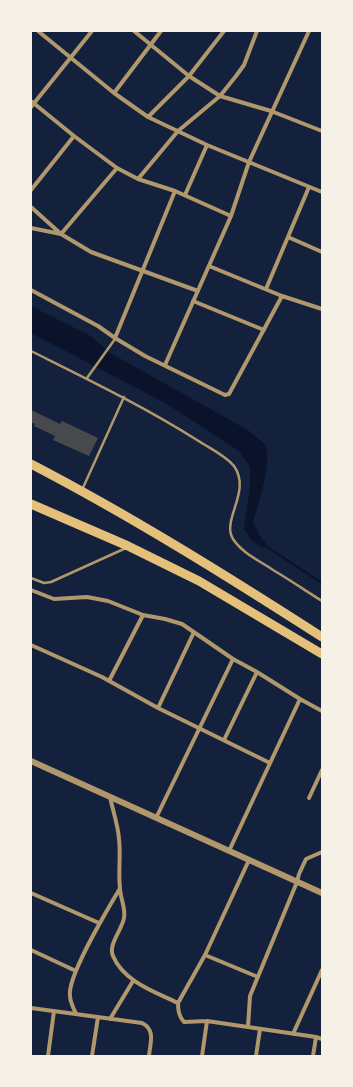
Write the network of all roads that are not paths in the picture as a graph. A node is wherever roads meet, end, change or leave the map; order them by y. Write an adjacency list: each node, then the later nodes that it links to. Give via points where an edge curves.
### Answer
1 (38, 31): 9 (street)
2 (92, 31): 9 (street)
3 (134, 31): 8 (street)
4 (161, 31): 8 (street)
5 (224, 31): 10 (street)
6 (257, 31): 12 (street, via 244,65)
7 (309, 31): 14 (street)
8 (151, 45): 10 (street); 11 (street)
9 (71, 58): 11 (street); 13 (street)
10 (189, 76): 12 (street); 15 (street)
11 (114, 93): 15 (street)
12 (220, 96): 14 (street); 16 (street)
13 (32, 104): 18 (street)
14 (271, 111): 17 (street); 20 (street)
15 (148, 117): 16 (street)
16 (178, 131): 19 (street); 22 (street)
17 (322, 131)
18 (74, 136): 21 (street); 24 (street)
19 (207, 145): 20 (street); 27 (street)
20 (249, 162): 23 (street); 29 (street)
21 (117, 168): 22 (street); 31 (street)
22 (138, 179): 25 (street)
23 (309, 187): 26 (street); 32 (street)
24 (31, 190)
25 (175, 191): 27 (street); 35 (street)
26 (322, 192)
27 (185, 195): 29 (street)
28 (31, 207): 31 (street)
29 (231, 216): 34 (street)
30 (31, 228): 31 (street)
31 (61, 234): 35 (street, via 91,252)
32 (288, 237): 33 (street); 36 (street)
33 (322, 252)
34 (209, 266): 36 (street); 38 (street)
35 (143, 270): 38 (street); 43 (street)
36 (266, 289): 39 (street)
37 (31, 290): 43 (street)
38 (198, 291): 40 (street)
39 (282, 296): 41 (street); 42 (street)
40 (193, 301): 42 (street); 45 (street)
41 (322, 309)
42 (264, 330): 45 (street, via 227,395)
43 (116, 338): 45 (street); 46 (lane)
44 (31, 351): 46 (lane)
45 (165, 365)
46 (87, 378): 47 (lane)
47 (124, 397): 49 (lane); 55 (lane, via 229,460 240,481 230,530 232,538 243,550)
48 (31, 464): 49 (highway)
49 (82, 490): 54 (highway)
50 (31, 504): 51 (highway)
51 (128, 546): 52 (lane, via 51,582 44,583); 57 (highway, via 199,581)
52 (31, 578)
53 (31, 590): 56 (street, via 54,600 87,597 108,601)
54 (260, 597): 58 (highway); 60 (highway)
55 (322, 601)
56 (143, 615): 59 (street, via 182,624); 66 (street)
57 (264, 620): 62 (highway); 64 (highway)
58 (322, 631)
59 (194, 632): 63 (street); 68 (street)
60 (322, 636)
61 (31, 645): 66 (street)
62 (322, 654)
63 (233, 659): 65 (street); 70 (street)
64 (322, 661)
65 (256, 672): 67 (street); 71 (street)
66 (109, 681): 68 (street)
67 (300, 699): 69 (street); 73 (street)
68 (158, 708): 70 (street)
69 (322, 711)
70 (200, 728): 71 (street); 77 (street)
71 (224, 740): 73 (street)
72 (31, 761): 75 (street)
73 (270, 763): 78 (street)
74 (322, 770): 76 (street)
75 (110, 797): 77 (street); 82 (street, via 119,840)
76 (309, 798)
77 (156, 818): 78 (street)
78 (229, 851): 80 (street)
79 (322, 852): 81 (street, via 306,859)
80 (249, 860): 81 (street); 87 (street)
81 (297, 882): 84 (street); 90 (street)
82 (120, 889): 85 (street); 91 (street, via 124,918 113,944 112,955)
83 (31, 893): 85 (street)
84 (322, 893)
85 (99, 923): 89 (street)
86 (31, 950): 89 (street)
87 (205, 955): 90 (street); 92 (street)
88 (322, 970): 101 (street)
89 (76, 971): 95 (street, via 70,996)
90 (258, 977): 99 (street, via 250,996)
91 (132, 981): 92 (street); 97 (street)
92 (178, 1003): 98 (street, via 178,1011 184,1022)
93 (31, 1008): 94 (street)
94 (54, 1011): 95 (street); 104 (street)
95 (76, 1014): 96 (street)
96 (98, 1017): 97 (street); 105 (street)
97 (110, 1019): 106 (street, via 148,1026 151,1031)
98 (207, 1021): 99 (street); 107 (street)
99 (248, 1027): 100 (street)
100 (260, 1029): 101 (street); 108 (street)
101 (293, 1034): 102 (street)
102 (316, 1037): 103 (street); 109 (street)
103 (322, 1040)
104 (48, 1056)
105 (92, 1056)
106 (149, 1056)
107 (202, 1056)
108 (256, 1056)
109 (313, 1056)

